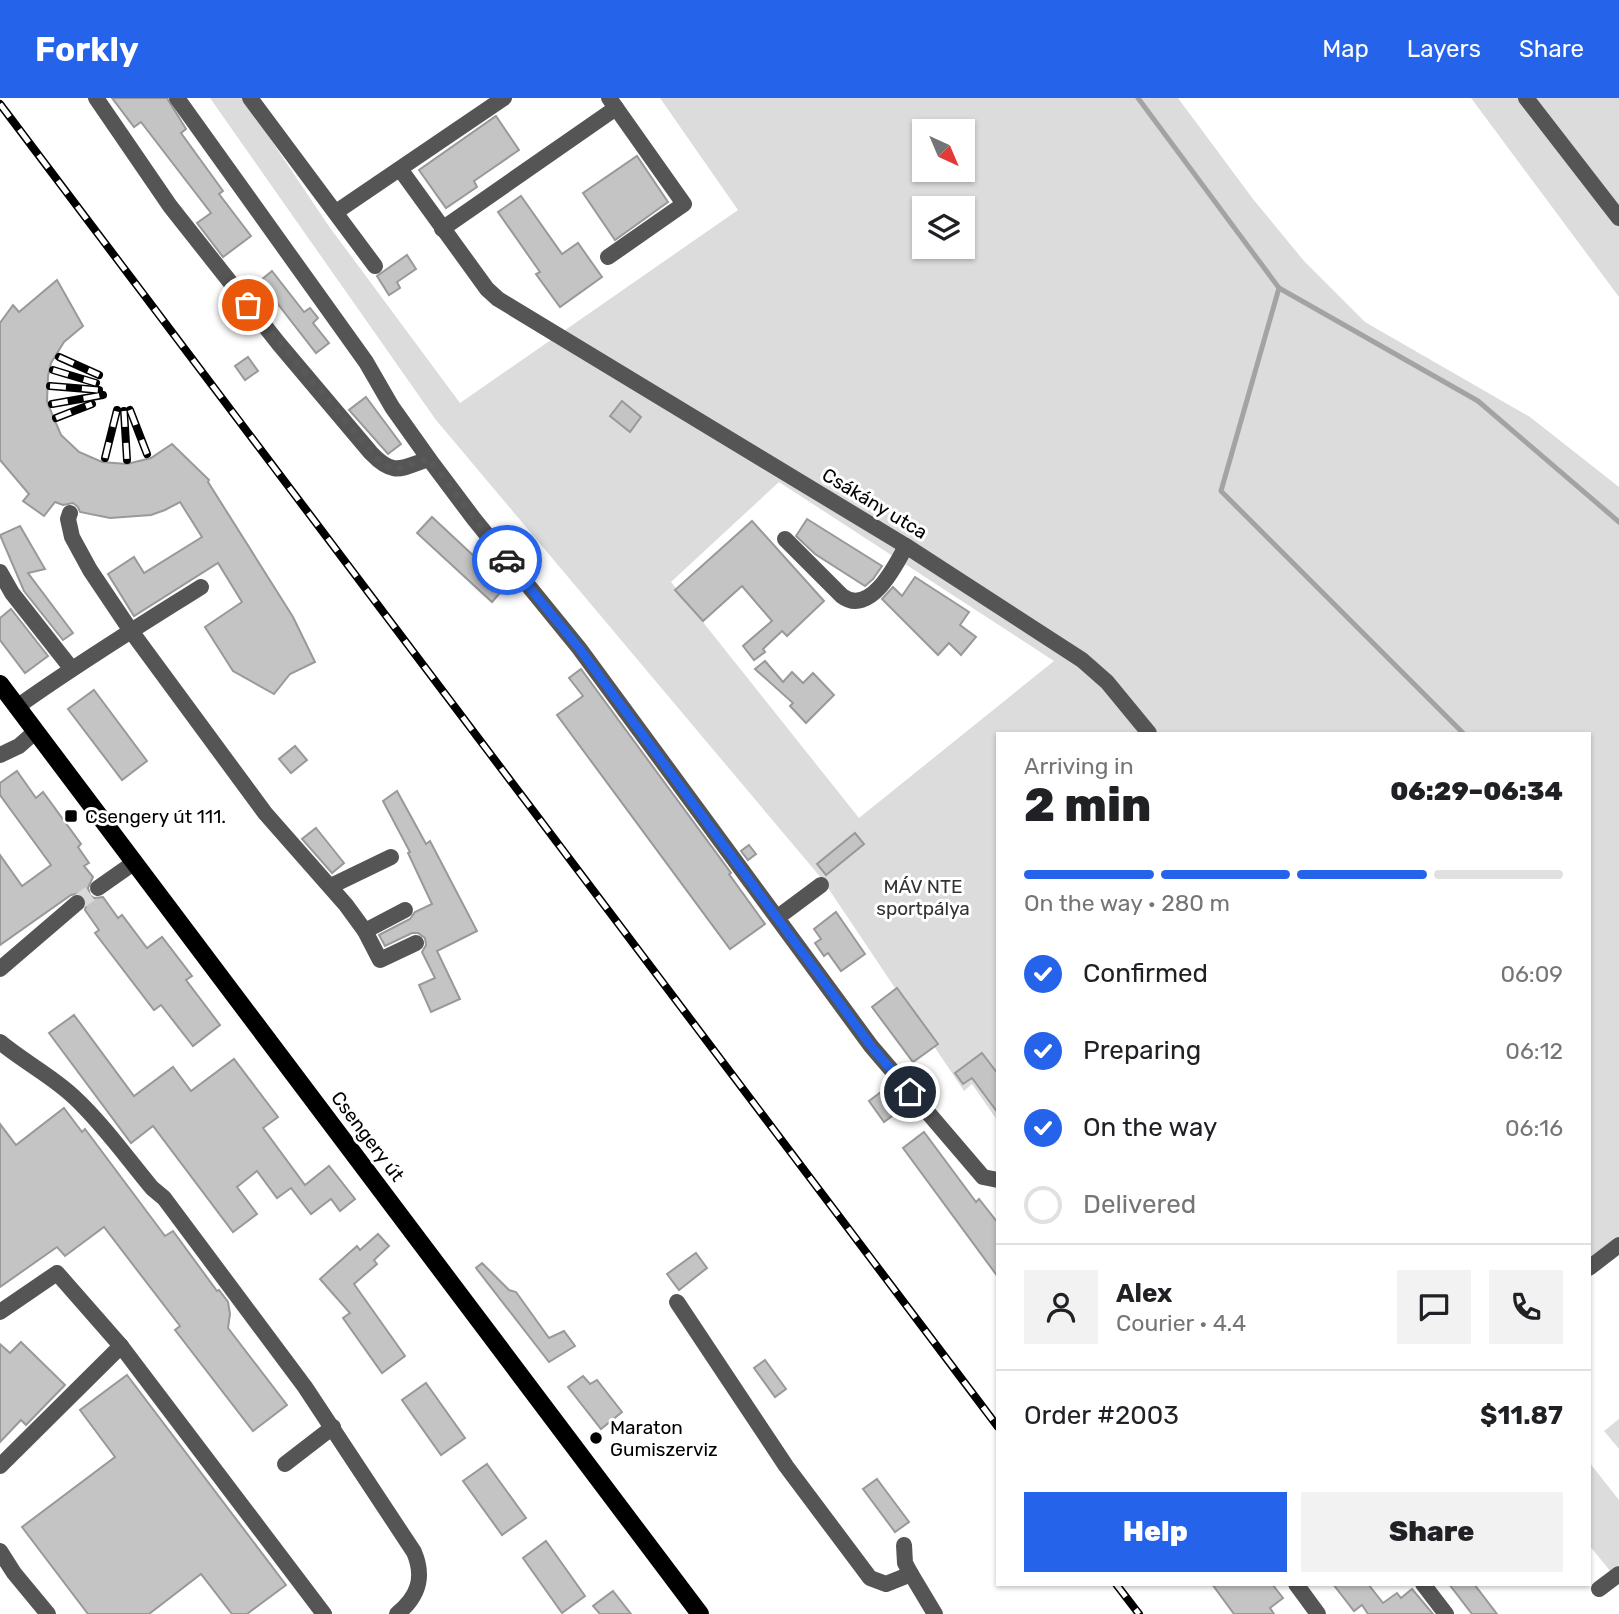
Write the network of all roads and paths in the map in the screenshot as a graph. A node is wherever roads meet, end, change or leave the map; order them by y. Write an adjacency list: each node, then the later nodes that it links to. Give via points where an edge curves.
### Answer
1 (96, 98): 13 (street, via 170,206 371,453 382,464 397,469)
2 (177, 98): 13 (street, via 366,362)
3 (250, 98): 8 (street)
4 (504, 98): 7 (street)
5 (1526, 98): 9 (street)
6 (613, 103): 10 (street); 11 (street, via 684,204)
7 (400, 169): 8 (street); 10 (street, Csákány utca)
8 (336, 212): 12 (street)
9 (1619, 218)
10 (442, 229): 16 (street, Csákány utca, via 492,295)
11 (608, 257)
12 (375, 266)
13 (429, 459): 33 (street, via 579,648)
14 (70, 513): 19 (street, via 75,543)
15 (785, 539): 16 (street, via 842,596 853,601 874,593)
16 (906, 546): 24 (street, Csákány utca, via 1082,660 1107,682)
17 (0, 572): 20 (street)
18 (201, 587): 19 (street)
19 (131, 631): 20 (street); 29 (street, via 265,813)
20 (71, 668): 22 (street)
21 (0, 684): 22 (main road, Csengery út)
22 (17, 706): 23 (main road, Csengery út)
23 (35, 732): 25 (street); 27 (main road, Csengery út)
24 (1148, 732)
25 (0, 755)
26 (391, 857): 29 (street)
27 (135, 862): 30 (street); 57 (main road, Csengery út)
28 (821, 885): 33 (street)
29 (331, 886): 34 (street)
30 (98, 888)
31 (77, 904): 36 (street)
32 (405, 910): 34 (street)
33 (778, 917): 38 (street, via 871,1046 983,1177)
34 (365, 932): 35 (street, via 380,960)
35 (416, 943)
36 (1, 964)
37 (0, 1042): 44 (street, via 73,1096 164,1198)
38 (996, 1180)
39 (1619, 1245): 40 (street)
40 (1591, 1266)
41 (677, 1302): 49 (street, via 786,1466 870,1578 887,1584)
42 (0, 1312): 43 (street, via 57,1273)
43 (121, 1346): 46 (street); 55 (street)
44 (333, 1427): 45 (street); 56 (street, via 420,1566 417,1590)
45 (285, 1464)
46 (0, 1466)
47 (904, 1545): 49 (street)
48 (0, 1551): 54 (street)
49 (911, 1574): 58 (street)
50 (1619, 1574): 53 (street)
51 (1297, 1586): 59 (street)
52 (1425, 1586): 60 (street)
53 (1599, 1589)
54 (48, 1614)
55 (324, 1614)
56 (397, 1614)
57 (700, 1614)
58 (935, 1614)
59 (1318, 1614)
60 (1446, 1614)

